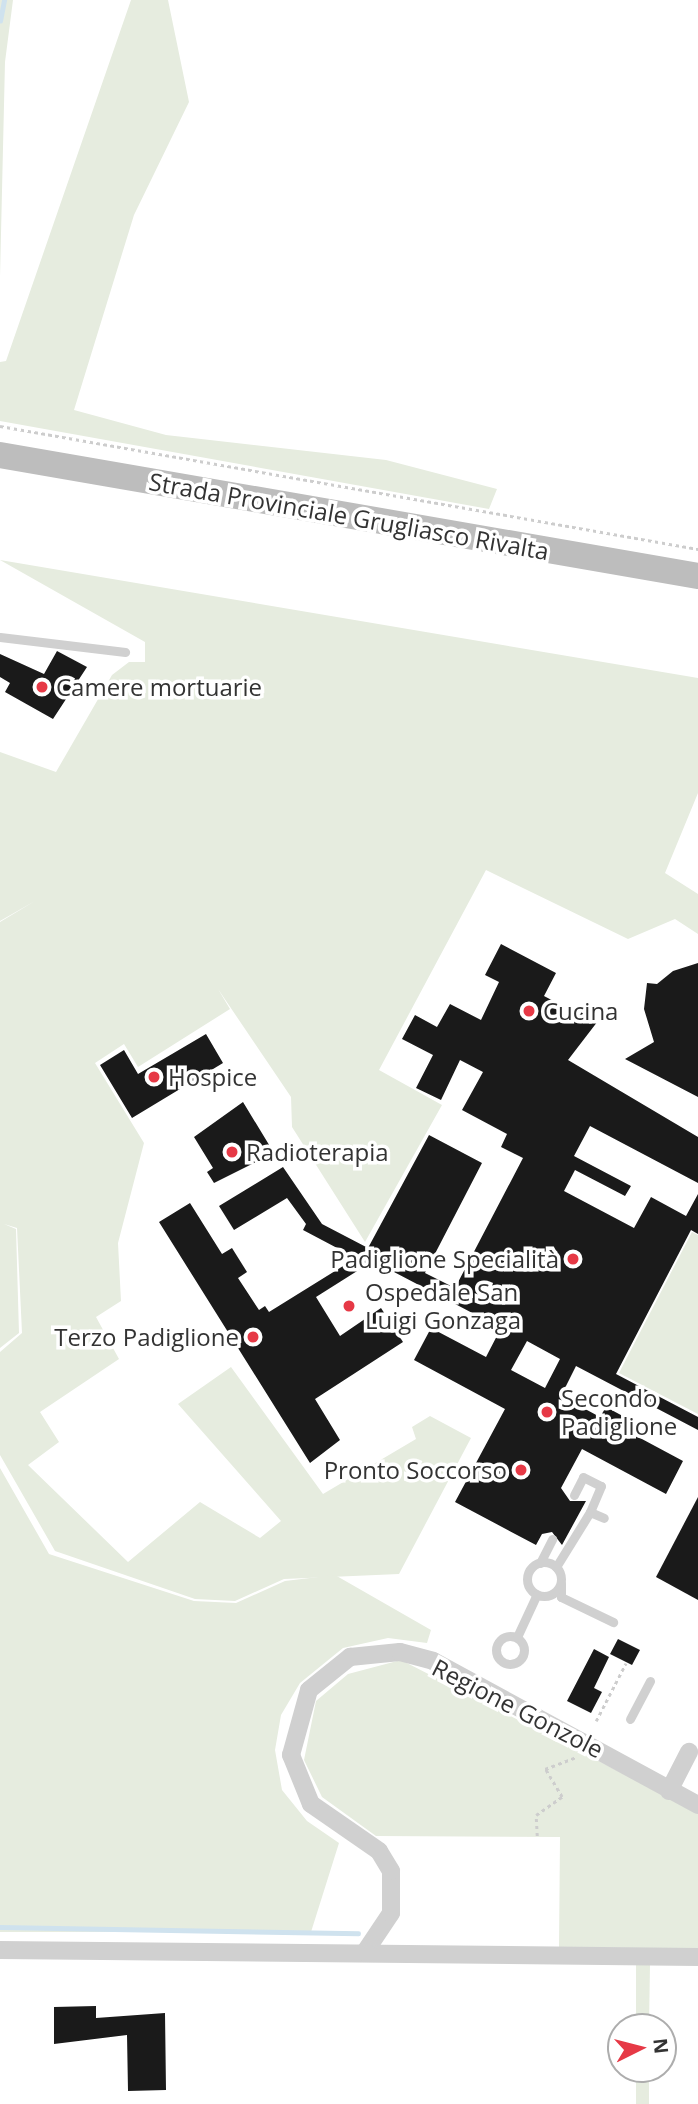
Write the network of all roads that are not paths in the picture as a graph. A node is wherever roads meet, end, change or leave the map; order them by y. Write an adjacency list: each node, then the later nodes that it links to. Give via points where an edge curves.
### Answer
1 (0, 455): 2 (street, Strada Provinciale Grugliasco Rivalta)
2 (698, 576)
3 (0, 637): 4 (lane)
4 (125, 652)
5 (574, 1495): 6 (lane, via 583,1477 601,1486)
6 (590, 1512): 7 (lane); 10 (lane)
7 (604, 1518)
8 (552, 1539): 9 (lane)
9 (540, 1563): 10 (lane); 12 (lane, via 528,1574)
10 (556, 1567): 11 (lane)
11 (561, 1583): 12 (lane, via 552,1594); 13 (lane, via 561,1597)
12 (537, 1594): 14 (lane)
13 (613, 1622)
14 (517, 1637)
15 (650, 1681): 16 (lane)
16 (630, 1719)
17 (689, 1752): 18 (street)
18 (669, 1791): 19 (street, Regione Gonzole); 21 (street, Regione Gonzole, via 433,1661 382,1652 337,1664 309,1690 291,1755 311,1804 379,1851 391,1871 391,1913)
19 (698, 1805)
20 (0, 1950): 21 (street)
21 (365, 1952): 22 (street)
22 (698, 1957)

